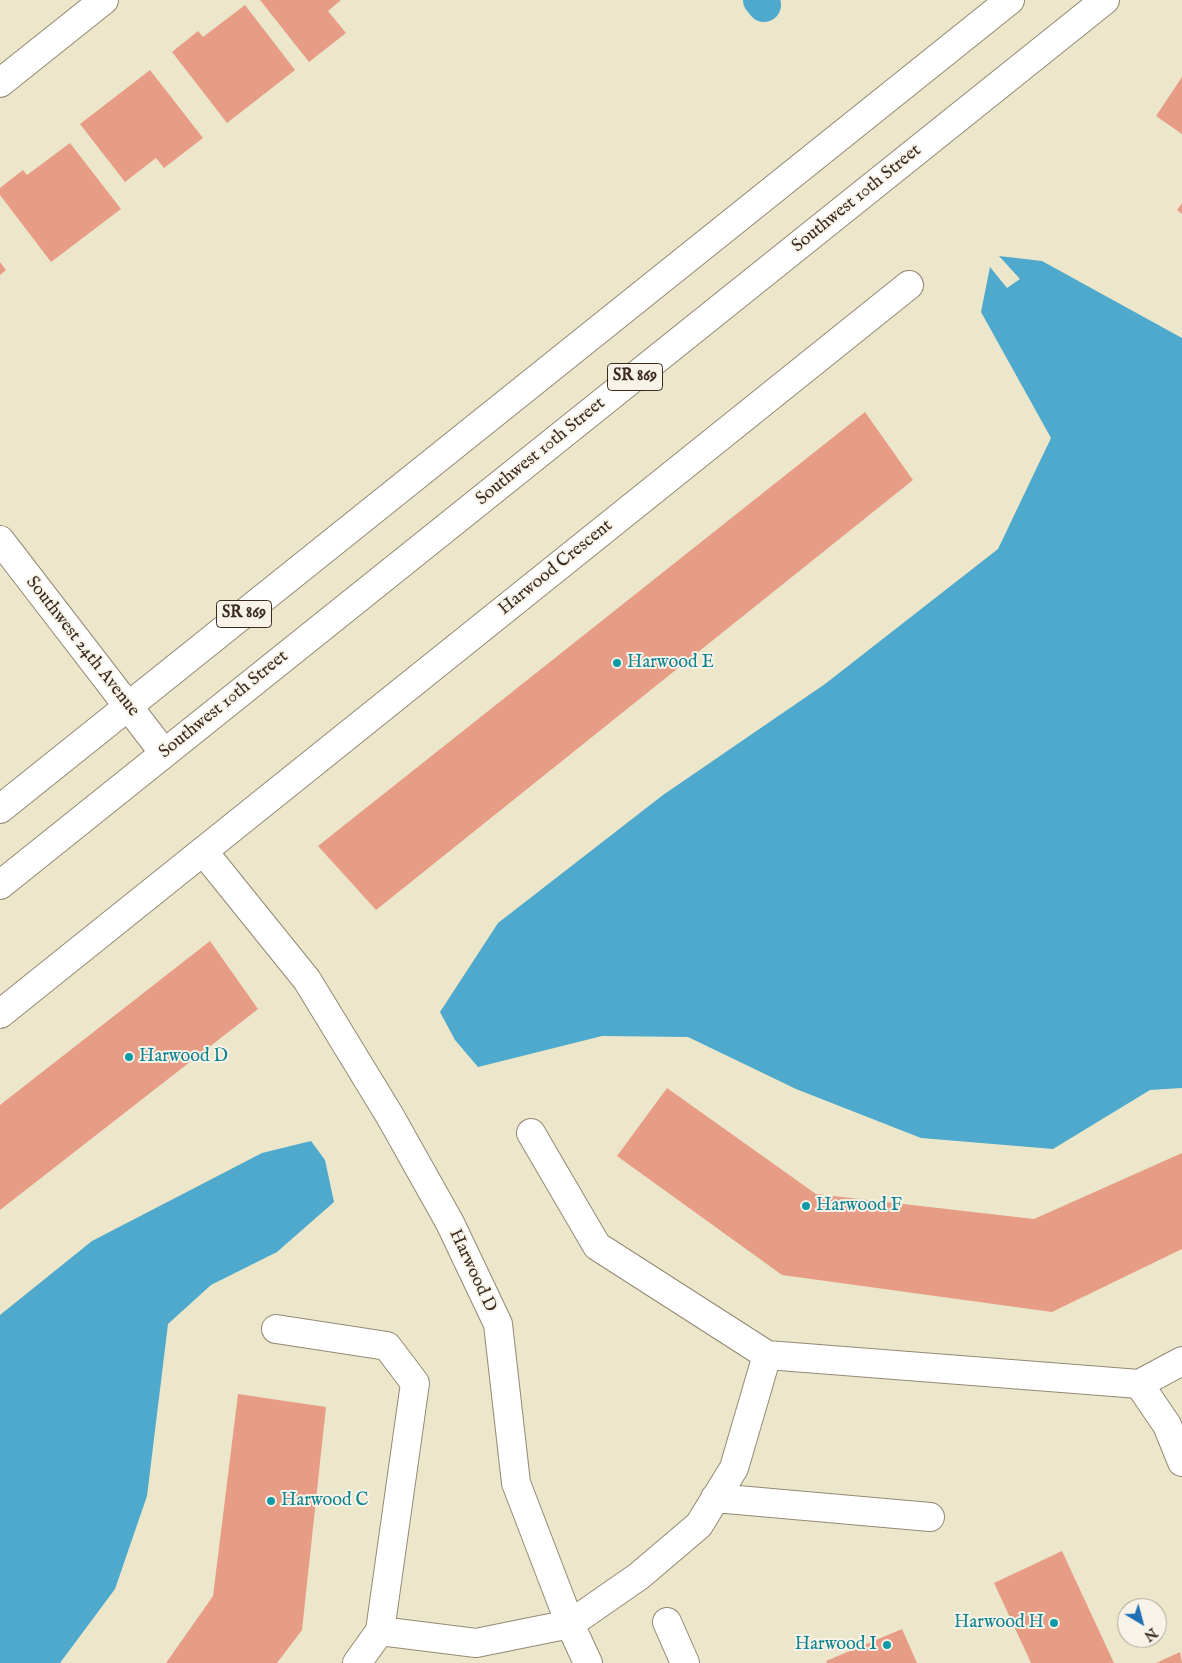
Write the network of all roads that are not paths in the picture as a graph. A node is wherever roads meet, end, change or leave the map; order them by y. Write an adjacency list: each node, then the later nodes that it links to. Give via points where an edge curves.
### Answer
1 (104, 0): 4 (main road)
2 (1010, 0): 7 (main road, SR 869)
3 (1105, 0): 8 (main road, Southwest 10th Street / SR 869)
4 (0, 82)
5 (909, 285): 10 (main road, Harwood Crescent)
6 (0, 540): 7 (main road, Southwest 24th Avenue)
7 (129, 707): 8 (main road, Southwest 24th Avenue); 9 (main road, SR 869)
8 (164, 753): 11 (main road, Southwest 10th Street / SR 869)
9 (0, 809)
10 (203, 851): 12 (main road); 22 (main road, Harwood D, via 307,980 390,1116 450,1223 498,1324 516,1483)
11 (0, 885)
12 (0, 1014)
13 (531, 1133): 15 (main road, via 597,1246)
14 (276, 1329): 23 (main road, via 387,1346 415,1383)
15 (767, 1355): 17 (main road); 19 (main road, via 734,1468)
16 (1182, 1362): 17 (main road)
17 (1139, 1384): 18 (main road, via 1167,1425)
18 (1182, 1462)
19 (715, 1498): 20 (main road); 22 (main road, via 699,1525 639,1576)
20 (930, 1517)
21 (667, 1622): 26 (main road)
22 (570, 1624): 23 (main road, via 476,1643); 25 (main road, Harwood D)
23 (380, 1631): 24 (main road)
24 (357, 1663)
25 (588, 1663)
26 (685, 1663)

